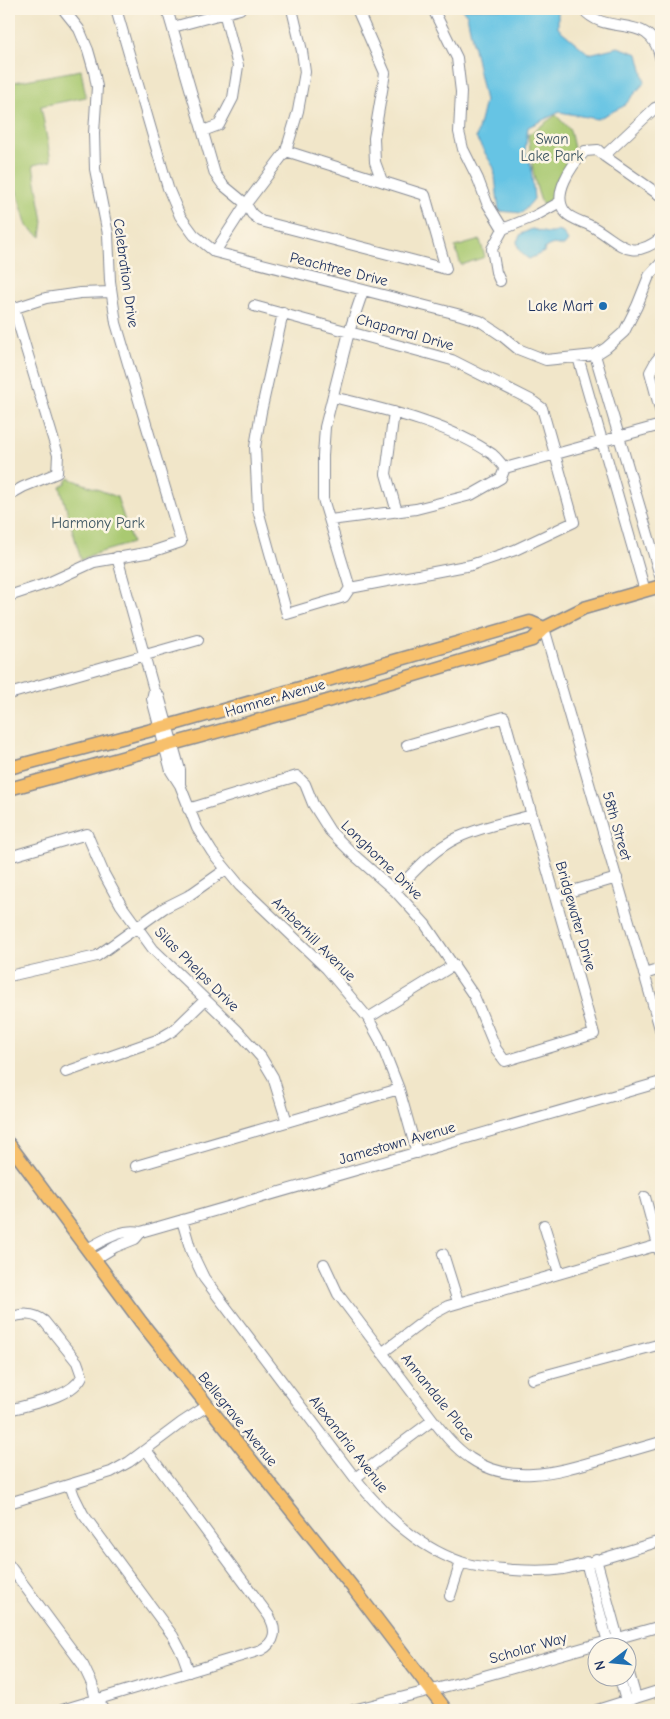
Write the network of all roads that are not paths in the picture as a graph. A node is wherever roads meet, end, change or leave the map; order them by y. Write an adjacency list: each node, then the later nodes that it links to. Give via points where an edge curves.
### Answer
1 (63, 9): 26 (street, Celebration Drive, via 79,29 97,87 95,169 108,234)
2 (116, 9): 22 (street, Peachtree Drive, via 168,188 180,216 194,235)
3 (167, 9): 10 (street)
4 (240, 9): 9 (street)
5 (292, 9): 14 (street, via 305,72)
6 (357, 9): 16 (street, via 385,73 374,138 374,162)
7 (433, 9): 20 (street, via 457,58 461,92 459,132 463,149 487,203)
8 (583, 9): 11 (street, via 600,21 641,29 659,48)
9 (224, 12): 10 (street); 13 (street, via 238,66 232,98 219,125)
10 (173, 27): 13 (street)
11 (661, 60)
12 (661, 106): 15 (street)
13 (203, 131): 19 (street, via 218,180)
14 (286, 151): 16 (street); 19 (street)
15 (604, 156): 17 (street); 18 (street, via 598,150 585,151 563,184)
16 (382, 181): 19 (street, via 425,195 446,269 261,221)
17 (661, 196)
18 (560, 202): 20 (street); 21 (street, via 566,213 626,249 651,246)
19 (246, 204): 22 (street)
20 (503, 229): 24 (street, via 492,249)
21 (661, 238)
22 (215, 252): 25 (street, Peachtree Drive)
23 (661, 263): 31 (street, via 649,276 624,332)
24 (500, 281)
25 (363, 291): 30 (street); 33 (street, Peachtree Drive, via 480,321 518,349 546,360)
26 (111, 292): 28 (street, via 46,298); 45 (street, Celebration Drive, via 116,323 181,542 151,552)
27 (254, 306): 29 (street, Chaparral Drive)
28 (11, 310): 42 (street, via 58,455 57,473)
29 (283, 313): 30 (street, Chaparral Drive); 48 (street, via 255,447 258,510 287,614 344,598)
30 (350, 332): 34 (street); 40 (street, Chaparral Drive, via 452,360 531,400 542,408)
31 (595, 355): 33 (street, Peachtree Drive); 38 (street)
32 (661, 355): 36 (street, via 650,372)
33 (578, 357): 39 (street)
34 (333, 397): 35 (street); 44 (street, via 322,456 323,499)
35 (394, 412): 41 (street, via 449,430 494,455); 43 (street, via 386,474)
36 (661, 413)
37 (661, 425): 38 (street)
38 (618, 437): 39 (street); 46 (street)
39 (603, 441): 40 (street); 49 (street)
40 (555, 454): 41 (street); 48 (street, Chaparral Drive, via 574,522 514,550 471,565)
41 (505, 468): 43 (street, via 501,478 472,495)
42 (9, 495)
43 (397, 512): 44 (street)
44 (330, 520): 48 (street)
45 (117, 557): 50 (street, via 94,562 48,584); 53 (street, Amberhill Avenue)
46 (661, 579)
47 (661, 586): 49 (main road, Hamner Avenue)
48 (350, 588)
49 (645, 591): 51 (main road, Hamner Avenue, via 584,608)
50 (9, 596)
51 (544, 628): 55 (main road, Hamner Avenue, via 530,622); 56 (main road, Hamner Avenue, via 532,640); 64 (street, 58th Street)
52 (198, 640): 53 (street)
53 (144, 656): 54 (street); 55 (street, Amberhill Avenue, via 154,690 159,696)
54 (9, 694)
55 (163, 727): 56 (street, Amberhill Avenue); 58 (main road, Hamner Avenue)
56 (168, 745): 59 (main road, Hamner Avenue); 60 (street, Amberhill Avenue, via 171,770)
57 (407, 745): 61 (street, Bridgewater Drive, via 504,717)
58 (9, 768)
59 (9, 789)
60 (188, 809): 63 (street, Amberhill Avenue); 65 (street, Longhorne Drive, via 297,776 305,784 330,831)
61 (532, 815): 65 (street, via 457,838 428,857); 66 (street, Bridgewater Drive)
62 (9, 857): 67 (street, Silas Phelps Drive, via 88,834 104,874)
63 (225, 870): 67 (street); 73 (street, Amberhill Avenue, via 327,969)
64 (617, 878): 66 (street); 70 (street, 58th Street)
65 (395, 891): 68 (street, Longhorne Drive, via 425,924)
66 (555, 896): 75 (street, Bridgewater Drive, via 594,1034)
67 (138, 928): 71 (street, via 97,956); 72 (street, Silas Phelps Drive, via 153,949)
68 (454, 965): 73 (street); 75 (street, Longhorne Drive, via 474,996 496,1049)
69 (661, 969): 70 (street)
70 (644, 974): 74 (street, 58th Street)
71 (9, 976)
72 (205, 1000): 76 (street, via 174,1030 157,1040); 79 (street, Silas Phelps Drive, via 261,1058 273,1077)
73 (368, 1018): 78 (street, Amberhill Avenue)
74 (661, 1032)
75 (505, 1060)
76 (66, 1072)
77 (661, 1082): 81 (street, Jamestown Avenue)
78 (399, 1089): 79 (street); 81 (street, Amberhill Avenue)
79 (287, 1122): 82 (street)
80 (9, 1144): 87 (main road, Bellegrave Avenue)
81 (417, 1152): 84 (street, Jamestown Avenue)
82 (136, 1166)
83 (644, 1197): 86 (street)
84 (182, 1220): 87 (street, Jamestown Avenue, via 141,1232 135,1239); 102 (street, Alexandria Avenue, via 191,1251 204,1278)
85 (544, 1225): 91 (street)
86 (658, 1245): 89 (street); 91 (street)
87 (91, 1254): 97 (main road, Bellegrave Avenue)
88 (443, 1254): 92 (street)
89 (661, 1256)
90 (324, 1264): 95 (street, Annandale Place, via 338,1294)
91 (559, 1273): 92 (street)
92 (458, 1302): 95 (street, via 433,1314)
93 (9, 1318): 98 (street, via 23,1314 39,1317 77,1362 82,1376 68,1391)
94 (661, 1344): 96 (street)
95 (382, 1353): 99 (street, Annandale Place)
96 (532, 1379)
97 (207, 1406): 101 (street); 117 (main road, Bellegrave Avenue)
98 (9, 1410)
99 (433, 1420): 100 (street, Annandale Place, via 447,1438 471,1459 495,1469 520,1474 556,1472); 102 (street)
100 (661, 1442)
101 (146, 1450): 103 (street, via 111,1472); 114 (street, via 274,1626 274,1637 261,1650)
102 (354, 1478): 107 (street, Alexandria Avenue, via 396,1522 428,1545)
103 (70, 1485): 104 (street); 114 (street, via 83,1514 173,1636)
104 (9, 1503)
105 (661, 1541): 106 (street, Alexandria Avenue)
106 (591, 1560): 107 (street, Alexandria Avenue, via 562,1569 536,1572); 111 (street)
107 (461, 1562): 109 (street)
108 (9, 1565): 120 (street, via 83,1665 92,1684)
109 (450, 1596)
110 (661, 1626): 112 (street, Scholar Way)
111 (612, 1636)
112 (633, 1636)
113 (588, 1650): 117 (street, Scholar Way)
114 (189, 1672): 120 (street)
115 (624, 1686): 119 (street)
116 (630, 1686): 119 (street)
117 (430, 1689): 123 (street, Scholar Way); 124 (main road, Bellegrave Avenue)
118 (661, 1690): 119 (street)
119 (631, 1700): 125 (street)
120 (95, 1705): 121 (street); 122 (street)
121 (62, 1710)
122 (104, 1710)
123 (353, 1710)
124 (446, 1710)
125 (597, 1710)

